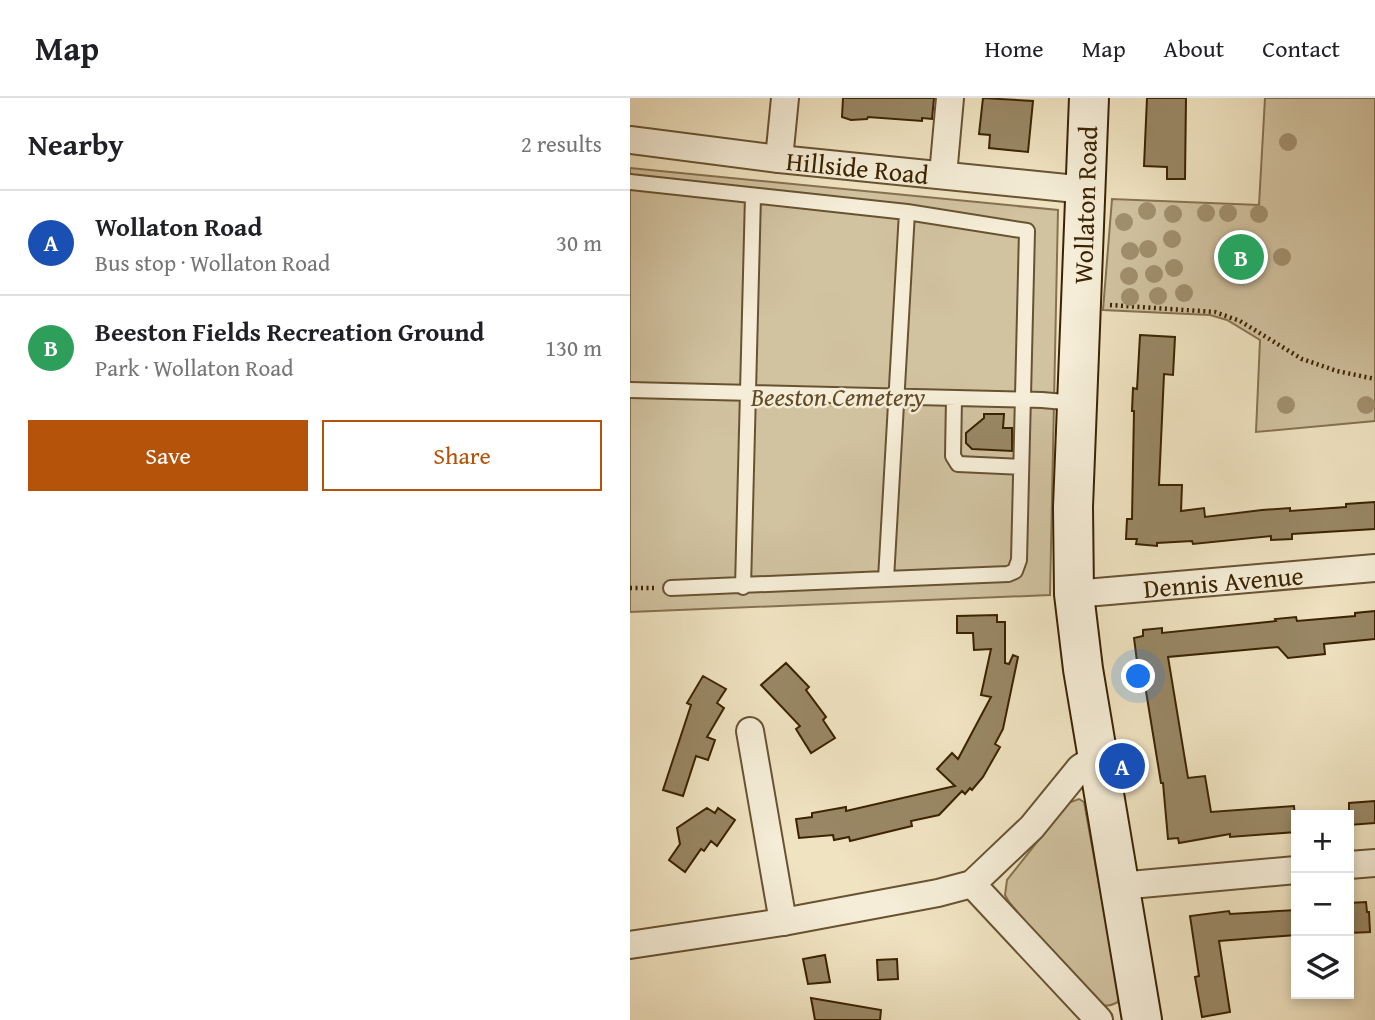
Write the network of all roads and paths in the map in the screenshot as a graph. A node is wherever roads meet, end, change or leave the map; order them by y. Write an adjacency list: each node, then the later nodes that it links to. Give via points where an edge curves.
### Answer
1 (785, 98): 5 (street)
2 (950, 98): 6 (street)
3 (1089, 98): 8 (main road, Wollaton Road)
4 (630, 140): 5 (street, Hillside Road)
5 (779, 159): 6 (street, Hillside Road)
6 (943, 175): 8 (street, Hillside Road)
7 (630, 182): 9 (lane)
8 (1086, 190): 11 (main road, Wollaton Road)
9 (753, 196): 10 (lane); 14 (lane)
10 (906, 212): 15 (lane); 17 (lane, via 1027,231)
11 (1081, 304): 12 (path, via 1215,312 1240,321 1302,359); 18 (main road, Wollaton Road)
12 (1375, 379)
13 (630, 390): 14 (lane)
14 (748, 393): 15 (lane); 22 (lane)
15 (895, 397): 16 (lane); 21 (lane)
16 (954, 398): 17 (lane); 19 (lane, via 954,456 958,464)
17 (1023, 400): 18 (lane); 19 (lane)
18 (1077, 403): 25 (main road, Wollaton Road)
19 (1021, 467): 21 (lane, via 1015,571)
20 (1375, 568): 25 (street, Dennis Avenue)
21 (886, 579): 22 (lane)
22 (743, 587): 24 (lane)
23 (630, 588): 24 (path)
24 (671, 588)
25 (1074, 594): 27 (main road, Wollaton Road)
26 (750, 731): 33 (street)
27 (1098, 756): 31 (street, via 1080,768 1032,827); 32 (main road, Wollaton Road)
28 (1375, 863): 29 (street)
29 (1354, 865)
30 (1291, 870): 32 (street)
31 (972, 884): 33 (street); 35 (street)
32 (1118, 886): 36 (main road, Wollaton Road)
33 (783, 922): 34 (street)
34 (630, 945)
35 (1098, 1020)
36 (1142, 1020)

